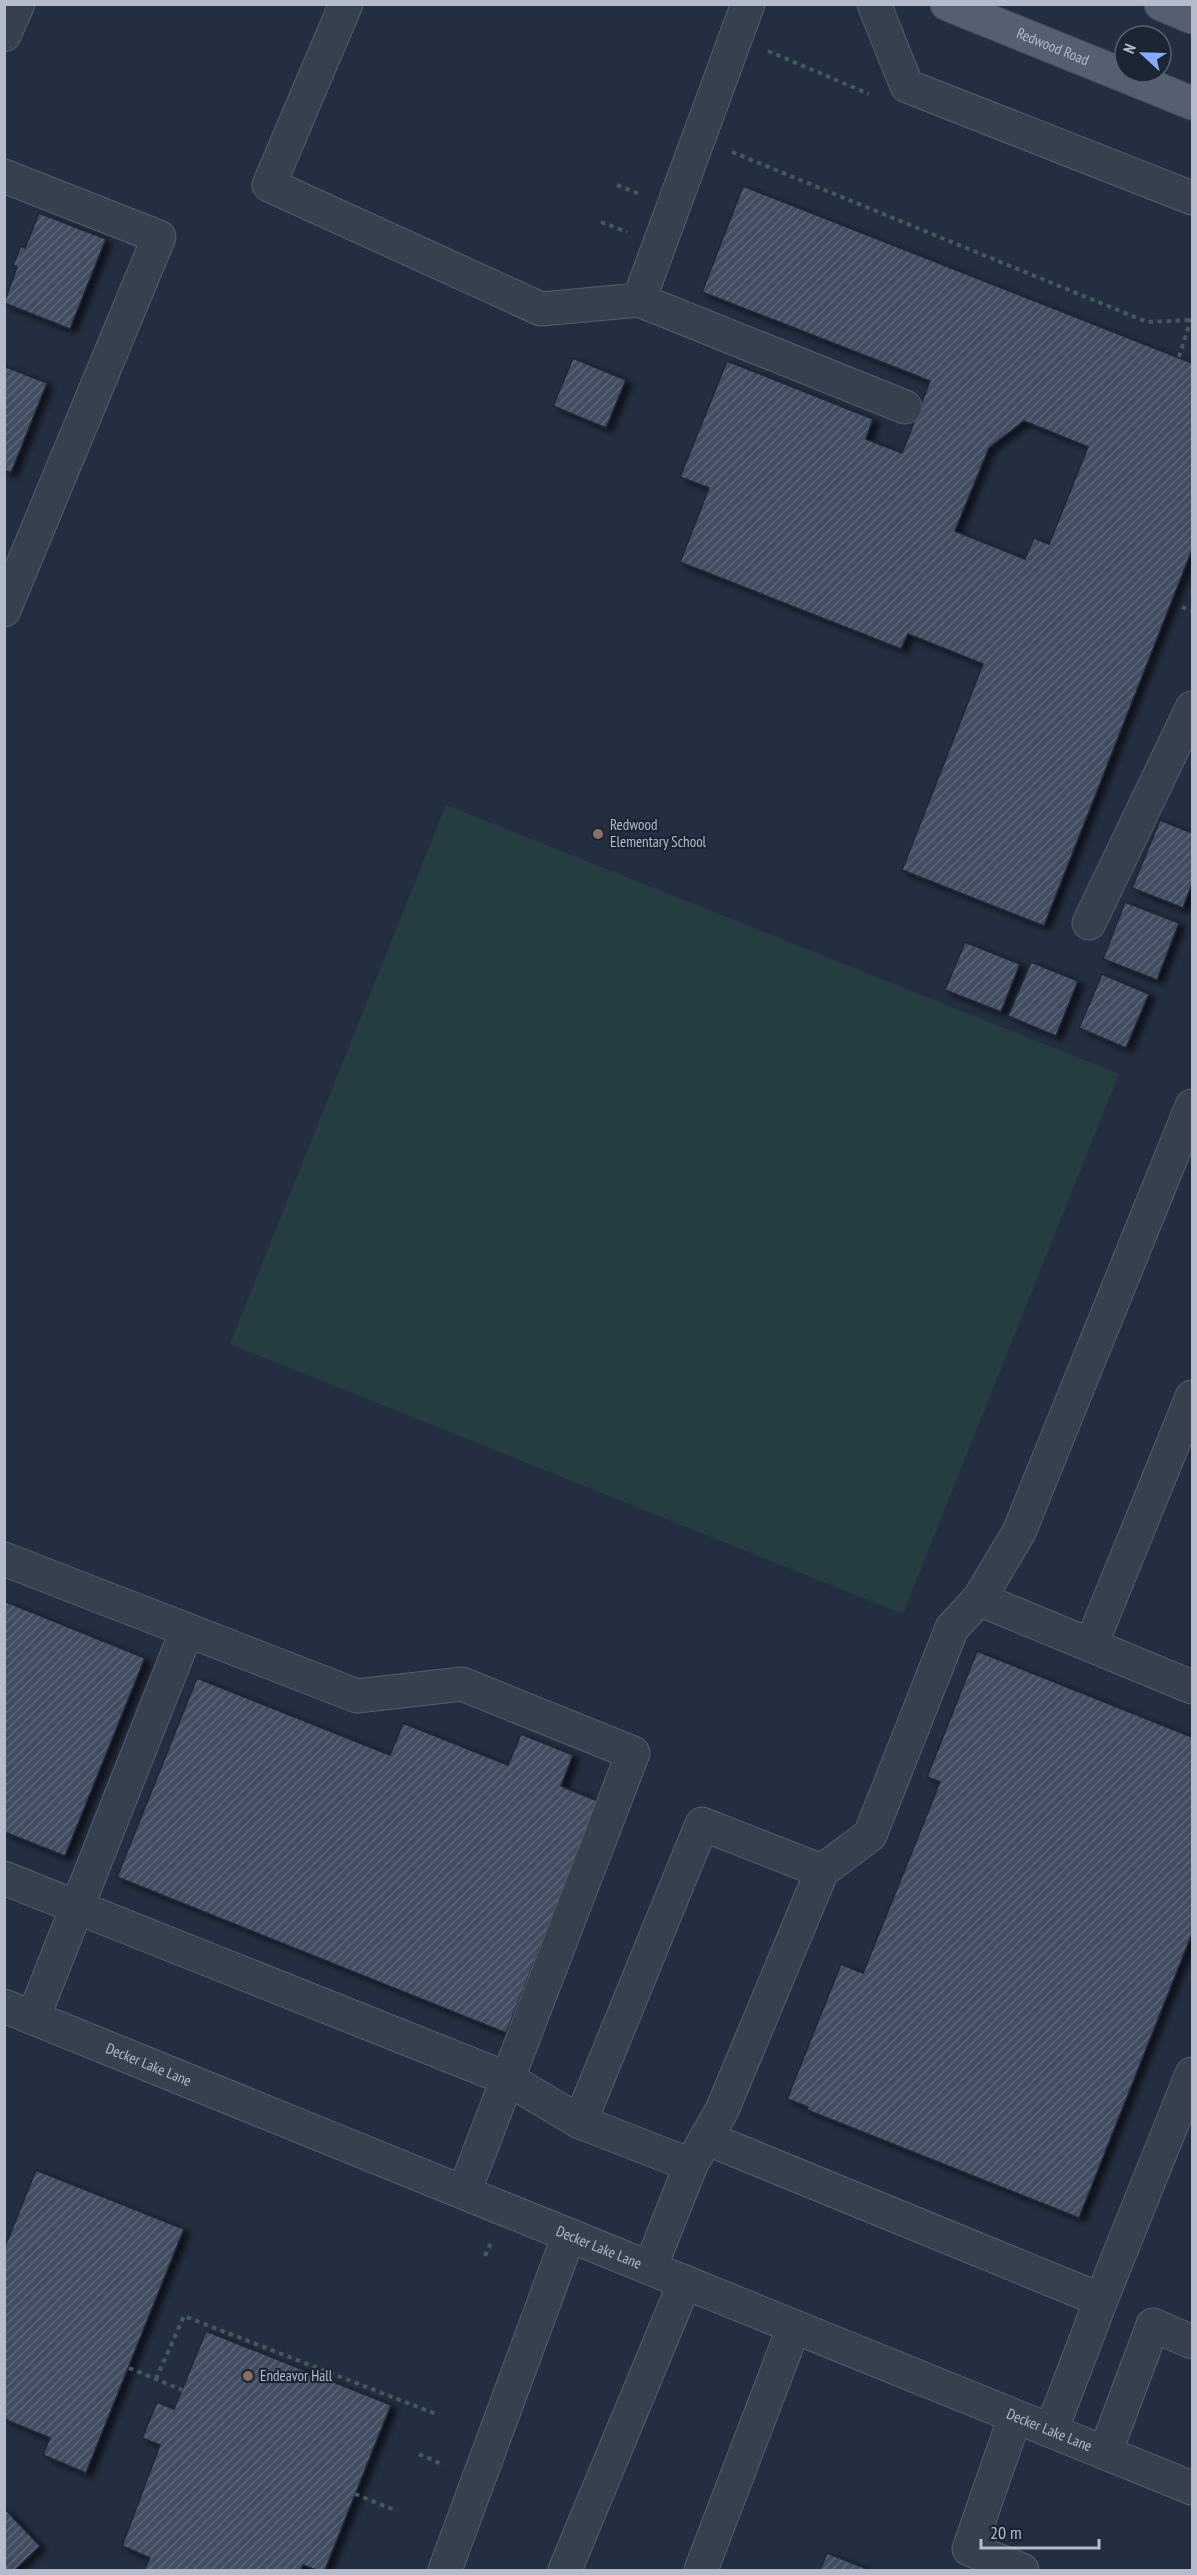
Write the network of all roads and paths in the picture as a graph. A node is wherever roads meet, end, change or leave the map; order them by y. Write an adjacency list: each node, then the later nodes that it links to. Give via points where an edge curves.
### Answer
1 (18, 4): 8 (street)
2 (346, 4): 17 (street, via 269,185 541,309)
3 (748, 4): 17 (street)
4 (874, 4): 14 (street, via 907,86)
5 (947, 4): 11 (main road, Redwood Road)
6 (1161, 4): 7 (main road)
7 (1192, 17)
8 (4, 34)
9 (768, 51): 10 (path)
10 (870, 95)
11 (1192, 103)
12 (727, 150): 18 (path, via 1147,322)
13 (4, 176): 22 (street, via 159,237)
14 (1192, 198)
15 (601, 222): 16 (path)
16 (631, 234)
17 (639, 300): 20 (street)
18 (1192, 319): 19 (path)
19 (1179, 357)
20 (905, 407)
21 (1182, 607): 23 (path)
22 (4, 610)
23 (1192, 611)
24 (1192, 708): 25 (street)
25 (1089, 923)
26 (1192, 1106): 29 (street, via 1019,1532)
27 (1192, 1397): 31 (street)
28 (4, 1560): 30 (street)
29 (979, 1599): 31 (street); 33 (street, via 952,1628 870,1835)
30 (187, 1630): 35 (street); 38 (street, via 357,1696 462,1684 633,1753)
31 (1091, 1646): 32 (street)
32 (1192, 1686)
33 (822, 1871): 39 (street, via 702,1824); 40 (street, via 722,2110)
34 (4, 1878): 35 (street)
35 (76, 1905): 36 (street); 38 (street)
36 (19, 2012): 41 (street, Decker Lake Lane)
37 (1192, 2074): 47 (street)
38 (508, 2079): 39 (street); 41 (street)
39 (580, 2122): 40 (street)
40 (698, 2151): 45 (street); 47 (street)
41 (464, 2192): 42 (street, Decker Lake Lane)
42 (569, 2235): 45 (street, Decker Lake Lane); 60 (street)
43 (492, 2239): 44 (path)
44 (485, 2256)
45 (650, 2268): 46 (street, Decker Lake Lane)
46 (685, 2282): 48 (street, Decker Lake Lane); 61 (street)
47 (1101, 2300): 55 (street)
48 (794, 2327): 54 (street, Decker Lake Lane); 62 (street)
49 (1192, 2342): 56 (street, via 1153,2325)
50 (129, 2368): 51 (path)
51 (156, 2379): 52 (path); 53 (path, via 184,2316)
52 (182, 2390)
53 (436, 2414)
54 (1015, 2416): 55 (street, Decker Lake Lane); 63 (street, via 969,2549)
55 (1051, 2431): 56 (street, Decker Lake Lane)
56 (1105, 2453): 57 (street, Decker Lake Lane)
57 (1192, 2488)
58 (355, 2494): 59 (path)
59 (397, 2511)
60 (445, 2571)
61 (565, 2571)
62 (701, 2571)
63 (1023, 2571)

